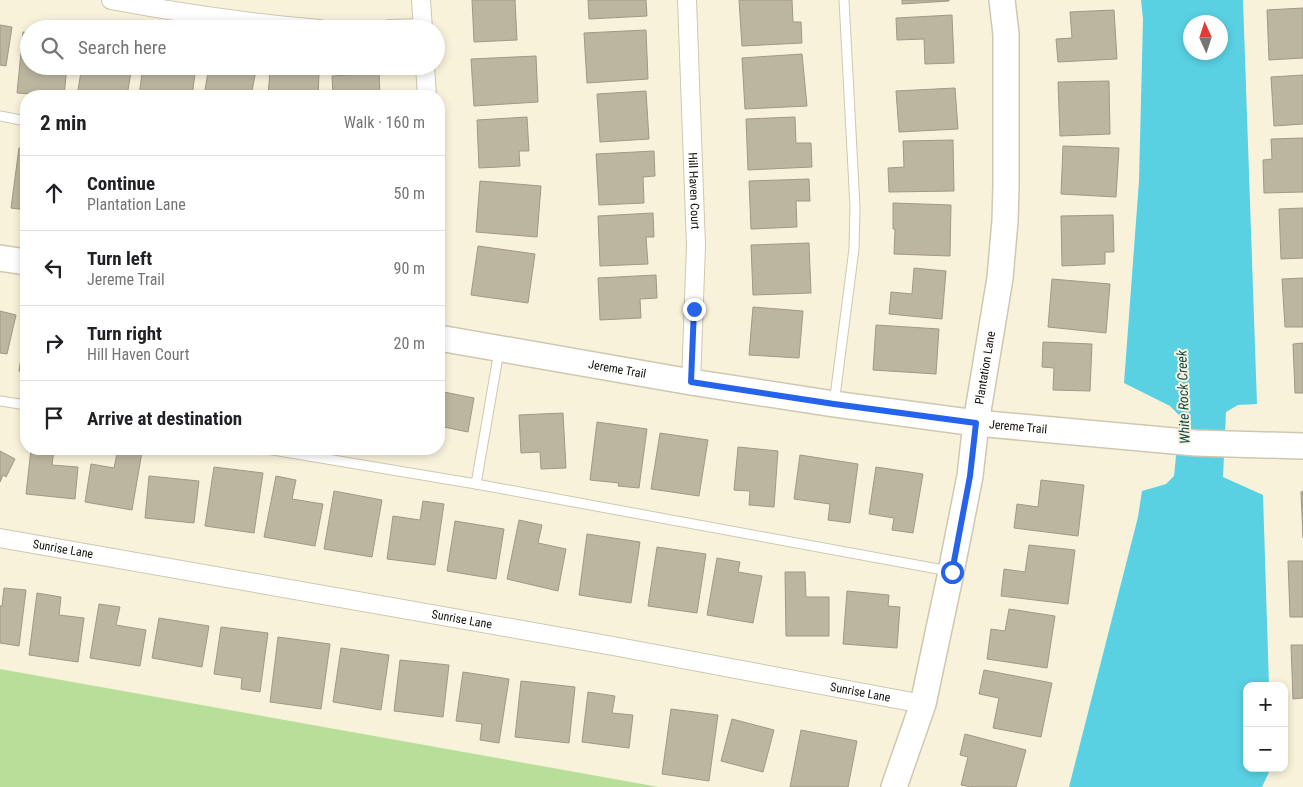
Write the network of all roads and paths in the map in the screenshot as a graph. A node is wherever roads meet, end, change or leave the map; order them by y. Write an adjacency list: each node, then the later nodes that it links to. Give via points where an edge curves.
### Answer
1 (111, 0): 6 (street)
2 (421, 0): 7 (street)
3 (687, 0): 16 (street, Hill Haven Court, via 696,246)
4 (844, 0): 19 (lane, via 855,207 854,249)
5 (1002, 0): 20 (street, Plantation Lane, via 1006,34 1005,221 1000,278)
6 (233, 20)
7 (422, 20)
8 (426, 75): 9 (street)
9 (427, 90)
10 (0, 116): 11 (lane)
11 (20, 120)
12 (0, 258): 13 (street)
13 (20, 261)
14 (445, 339): 15 (street, Jereme Trail)
15 (500, 348): 16 (street, Jereme Trail); 23 (lane)
16 (691, 382): 19 (street, Jereme Trail)
17 (0, 400): 18 (lane)
18 (20, 404)
19 (834, 404): 20 (street, Jereme Trail)
20 (976, 423): 21 (street, Jereme Trail, via 1151,440 1238,446); 25 (street, Plantation Lane, via 970,476)
21 (1303, 446)
22 (303, 455): 23 (lane)
23 (476, 484): 25 (lane)
24 (0, 538): 26 (street, Sunrise Lane)
25 (952, 572): 26 (street, Plantation Lane)
26 (923, 704): 27 (street, Plantation Lane)
27 (894, 787)

